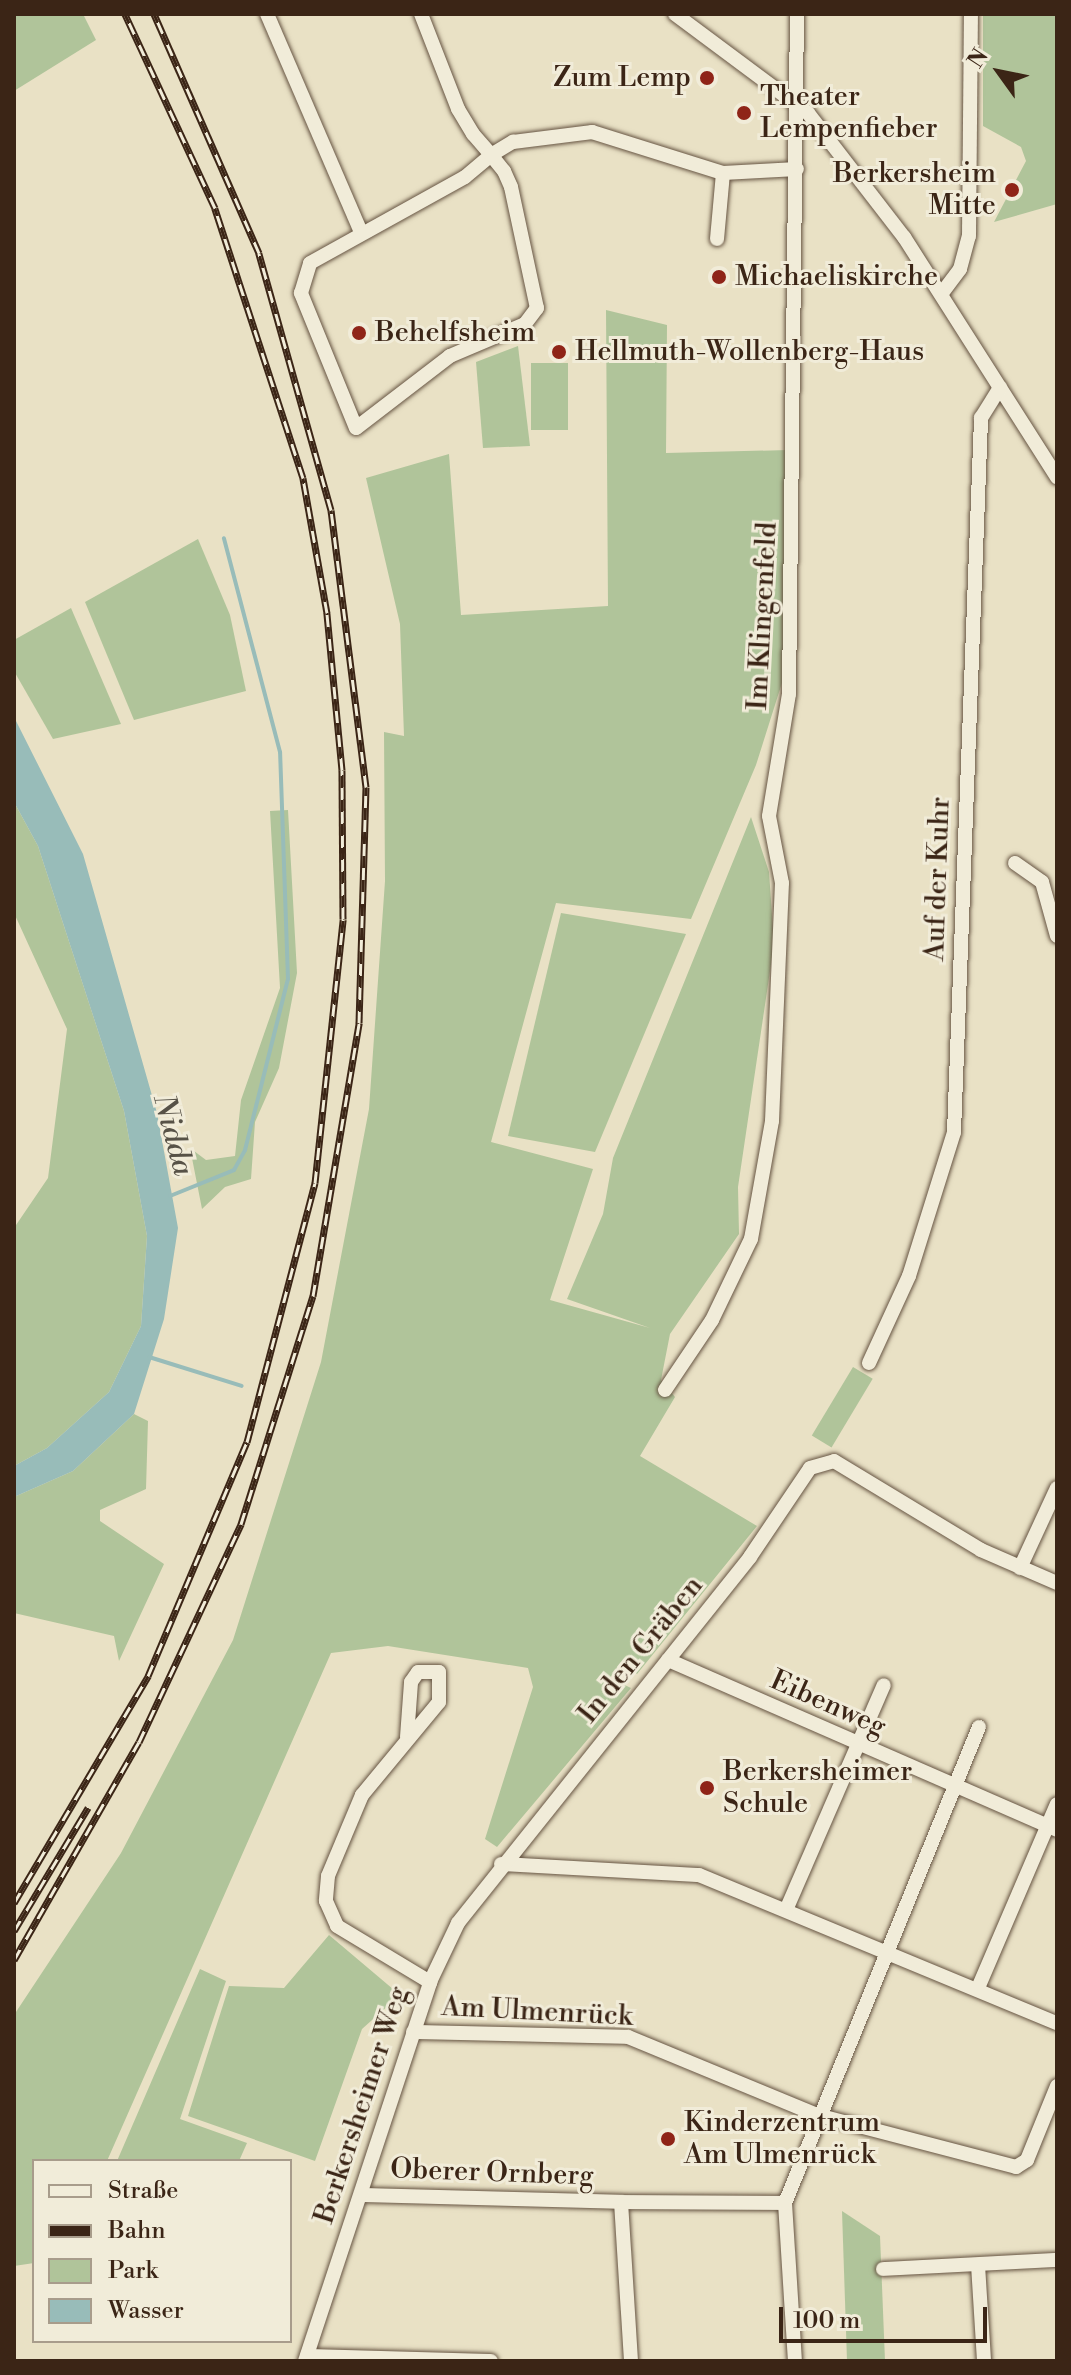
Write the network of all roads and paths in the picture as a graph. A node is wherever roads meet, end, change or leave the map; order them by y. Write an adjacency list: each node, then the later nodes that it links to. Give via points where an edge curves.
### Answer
1 (267, 14): 10 (street)
2 (421, 14): 7 (street, via 458,109)
3 (675, 14): 6 (street)
4 (797, 14): 6 (street, Im Klingenfeld)
5 (971, 14): 12 (street, via 969,236 960,269)
6 (796, 104): 8 (street, Im Klingenfeld); 12 (street)
7 (491, 155): 9 (street, via 527,139 592,132); 10 (street); 10 (street, via 511,187 537,300 534,316 450,356 356,428 301,293 310,263)
8 (797, 169): 9 (street); 18 (street, Im Klingenfeld, via 789,694 770,785 782,883 772,1121 751,1239 712,1320)
9 (723, 173): 11 (street)
10 (361, 232)
11 (717, 239)
12 (942, 293): 13 (street)
13 (1000, 388): 14 (street); 17 (street, Auf der Kuhr, via 981,418 954,1132 909,1276)
14 (1057, 477)
15 (1015, 863): 16 (street, via 1042,882)
16 (1057, 936)
17 (869, 1363)
18 (665, 1390)
19 (1057, 1488): 20 (street)
20 (1020, 1568): 21 (street); 22 (street, In den Gräben, via 834,1461 810,1468)
21 (1057, 1583)
22 (668, 1660): 26 (street, Eibenweg); 30 (street, In den Gräben)
23 (884, 1685): 26 (street)
24 (979, 1727): 27 (street)
25 (407, 1737): 34 (street, via 362,1795 328,1876 326,1901 337,1926)
26 (859, 1745): 27 (street, Eibenweg); 32 (street)
27 (954, 1789): 29 (street, Eibenweg); 33 (street)
28 (1057, 1804): 29 (street)
29 (1052, 1828): 35 (street)
30 (501, 1864): 31 (street, In den Gräben); 32 (street, via 699,1875)
31 (488, 1879): 34 (street, Berkersheimer Weg)
32 (786, 1910): 33 (street)
33 (885, 1947): 35 (street); 39 (street)
34 (430, 1982): 37 (street, Berkersheimer Weg)
35 (978, 1988): 36 (street)
36 (1057, 2023)
37 (413, 2032): 39 (street, Am Ulmenrück, via 628,2037); 40 (street, Berkersheimer Weg)
38 (1057, 2086): 39 (street, Am Ulmenrück, via 1022,2167)
39 (817, 2115): 42 (street)
40 (361, 2195): 41 (street, Oberer Ornberg); 46 (street, Berkersheimer Weg)
41 (621, 2202): 42 (street, Oberer Ornberg); 48 (street, Oberer Ornberg)
42 (785, 2203): 49 (street)
43 (1057, 2260): 44 (street)
44 (978, 2265): 45 (street); 50 (street)
45 (883, 2269)
46 (306, 2359): 47 (street, Berkersheimer Weg)
47 (491, 2361)
48 (631, 2361)
49 (795, 2361)
50 (984, 2361)

